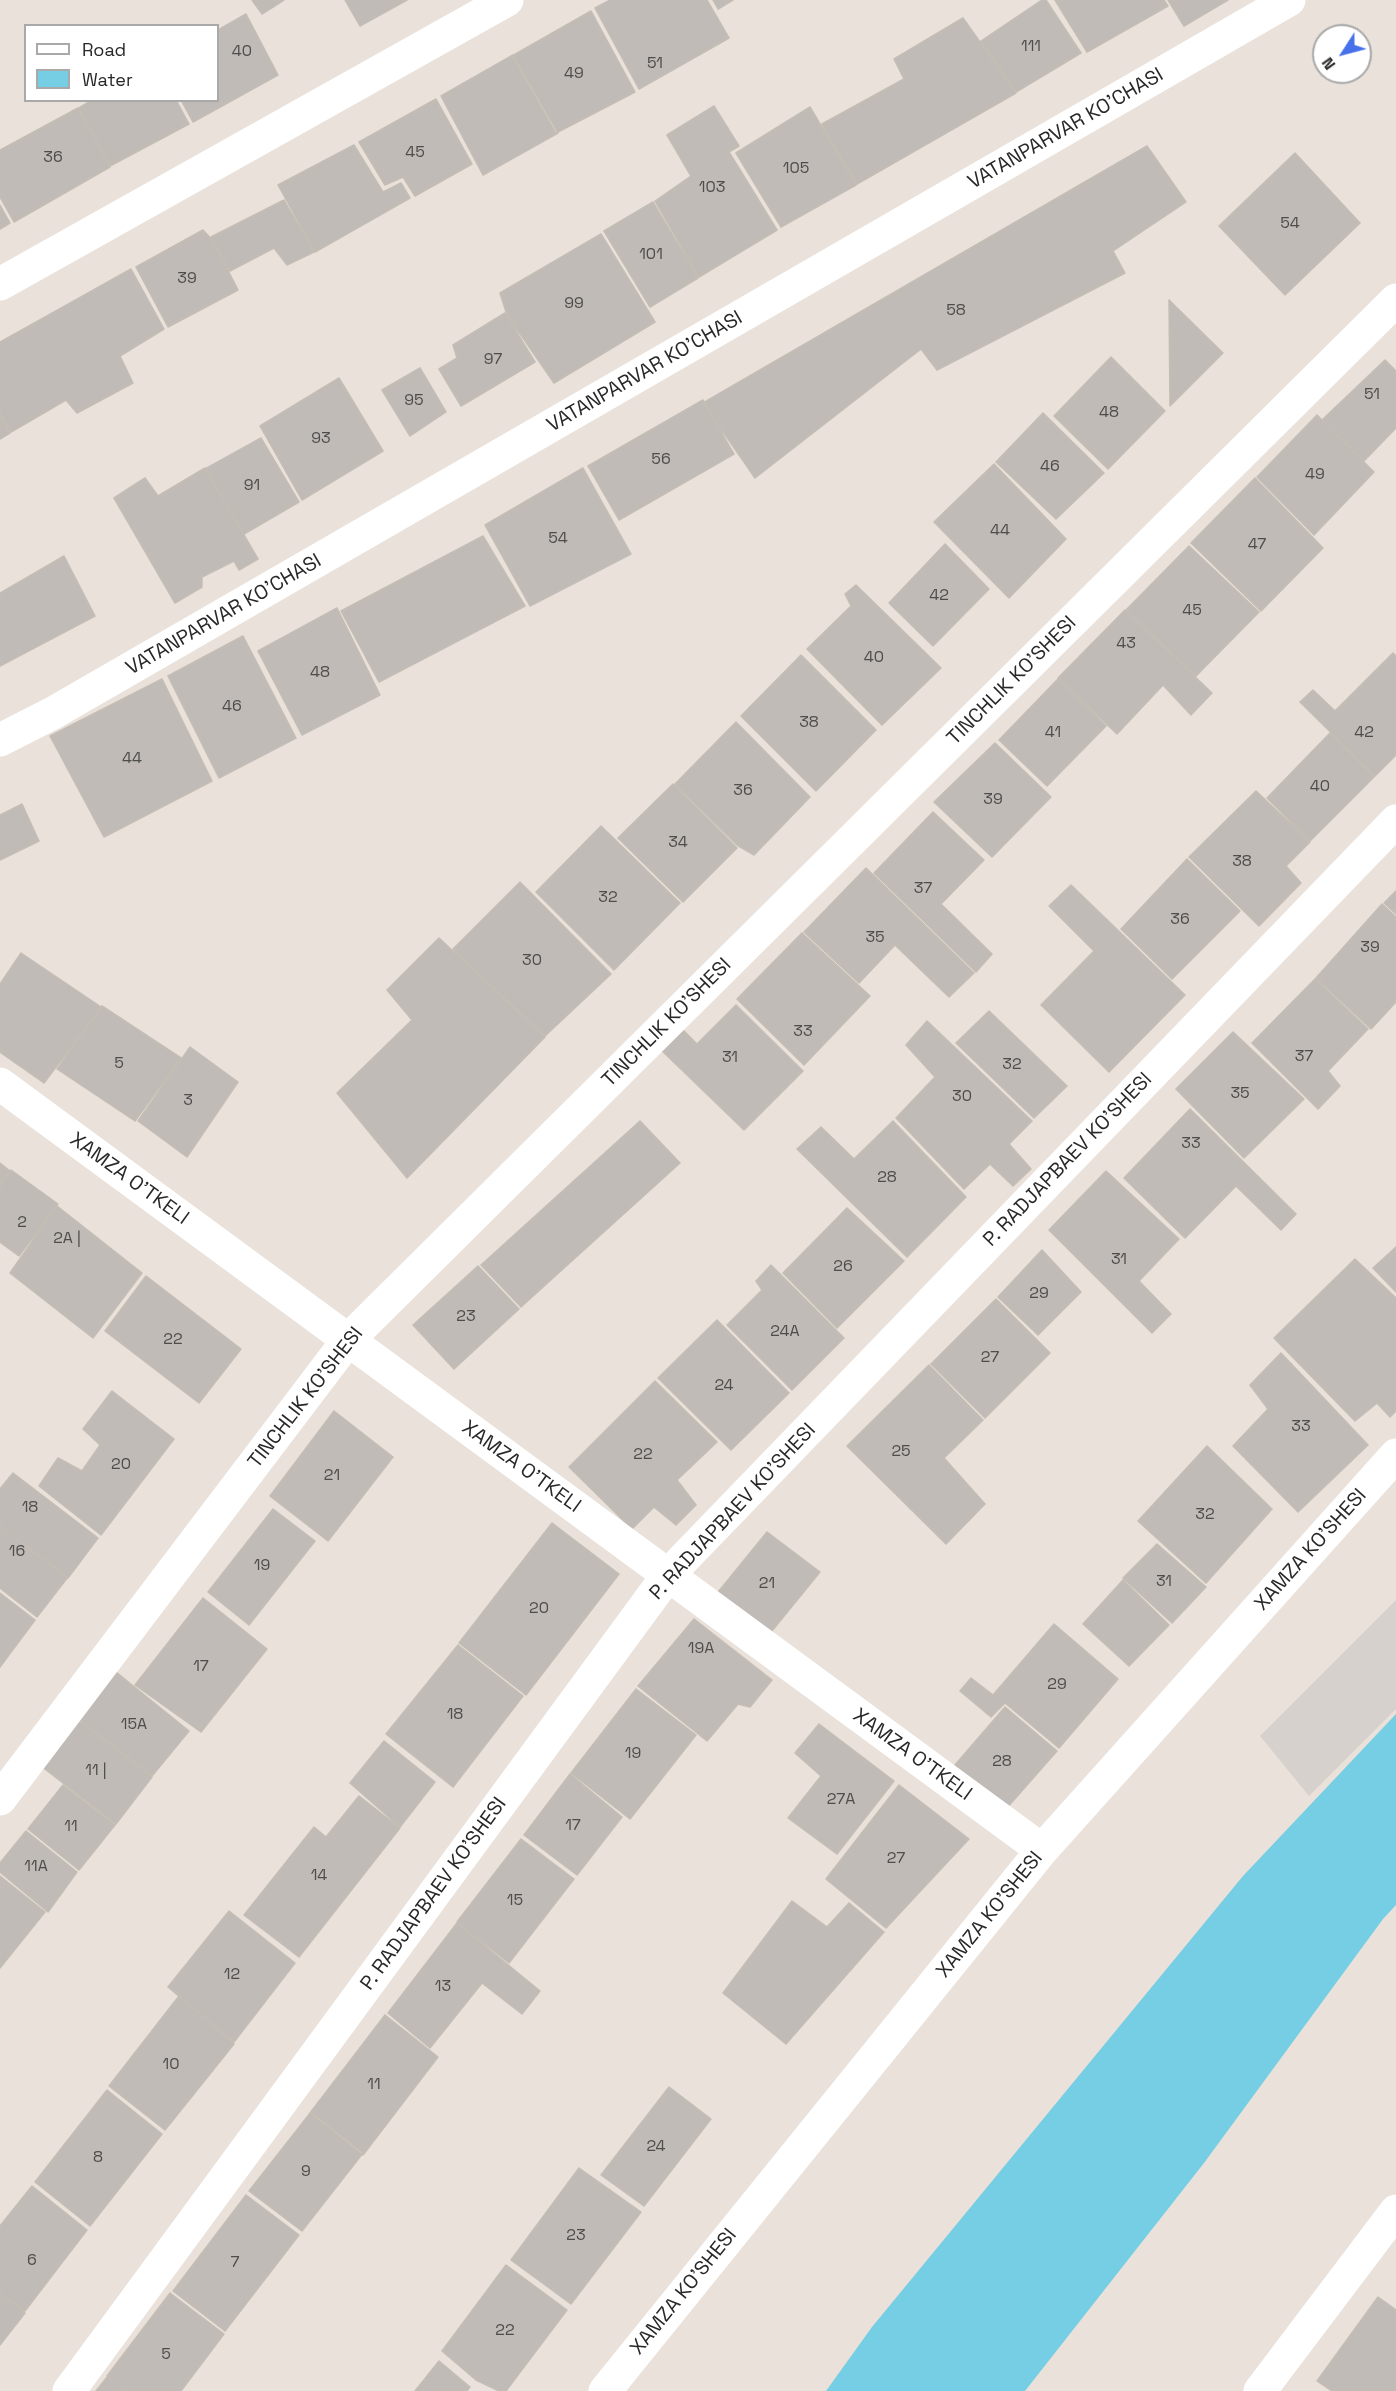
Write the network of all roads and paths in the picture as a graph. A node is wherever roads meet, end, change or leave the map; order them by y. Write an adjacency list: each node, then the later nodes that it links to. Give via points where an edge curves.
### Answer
1 (507, 0): 3 (street)
2 (1289, 0): 5 (street, VATANPARVAR KO'CHASI)
3 (0, 284)
4 (1396, 300): 8 (street, TINCHLIK KO'SHESI)
5 (0, 740)
6 (1396, 820): 10 (street, P. RADJAPBAEV KO'SHESI)
7 (0, 1084): 8 (street, XAMZA O'TKELI)
8 (348, 1340): 10 (street, XAMZA O'TKELI); 11 (street, TINCHLIK KO'SHESI)
9 (1396, 1455): 12 (street, XAMZA KO'SHESI)
10 (668, 1575): 12 (street, XAMZA O'TKELI); 14 (street, P. RADJAPBAEV KO'SHESI)
11 (0, 1799)
12 (1042, 1850): 15 (street, XAMZA KO'SHESI)
13 (1396, 2211): 16 (street)
14 (69, 2391)
15 (605, 2391)
16 (1260, 2391)

